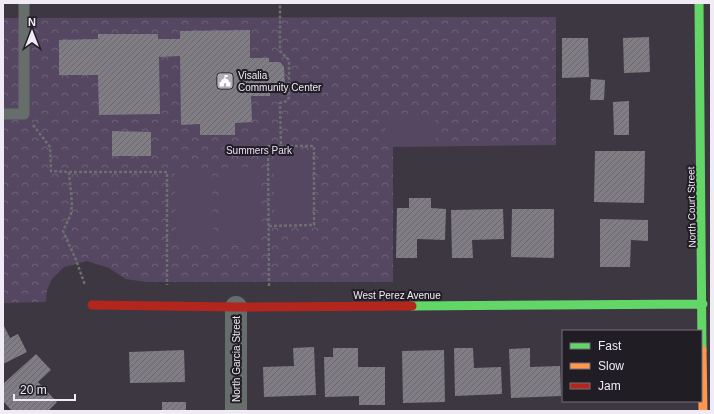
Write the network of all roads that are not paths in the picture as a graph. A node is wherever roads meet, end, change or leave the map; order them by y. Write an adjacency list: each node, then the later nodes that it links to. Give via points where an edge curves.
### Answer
1 (24, 3): 3 (lane, via 24,114)
2 (699, 3): 4 (street, North Court Street)
3 (3, 114)
4 (703, 304): 6 (street, West Perez Avenue); 8 (street, North Court Street)
5 (92, 305): 6 (street, West Perez Avenue)
6 (236, 307): 7 (street, North Garcia Street)
7 (236, 411)
8 (703, 411)

